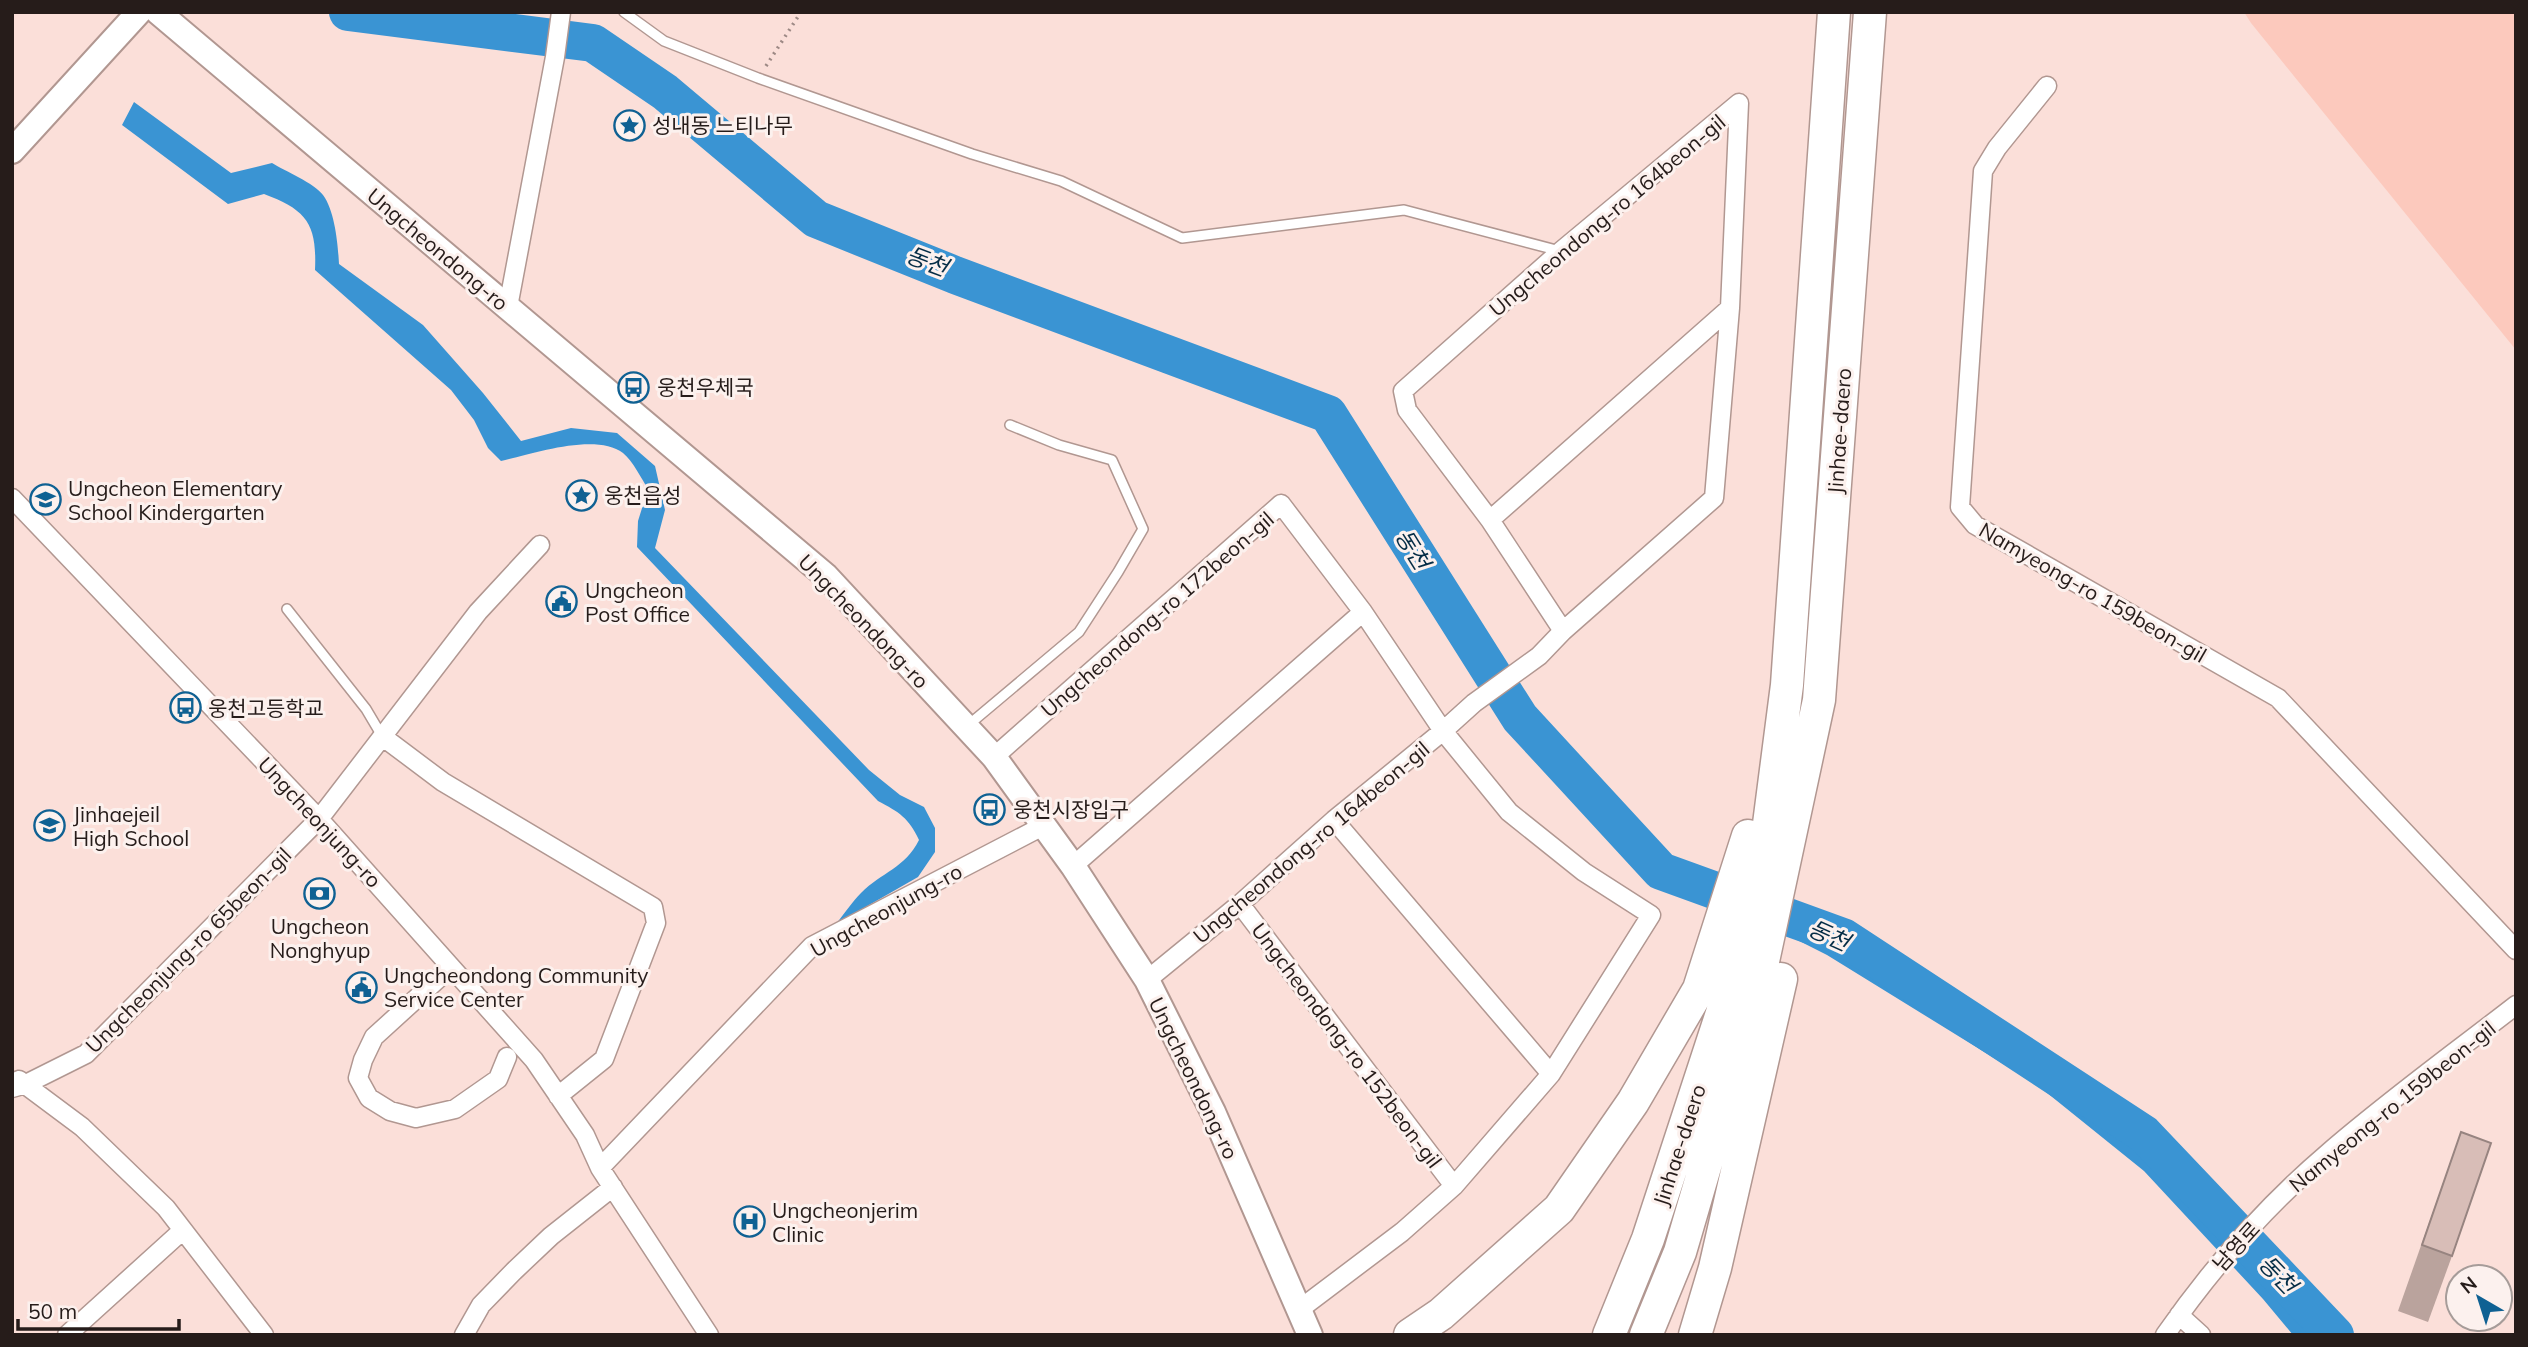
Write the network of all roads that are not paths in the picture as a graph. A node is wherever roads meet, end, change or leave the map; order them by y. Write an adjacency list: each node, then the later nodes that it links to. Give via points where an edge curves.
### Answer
1 (139, 12): 8 (main road)
2 (158, 12): 10 (main road, Ungcheondong-ro)
3 (561, 12): 10 (street)
4 (624, 12): 9 (lane, via 664,41 758,78 1060,181 1182,238 1404,210)
5 (1834, 12): 26 (highway, Jinhae-daero)
6 (1870, 12): 26 (highway, Jinhae-daero, via 1819,700)
7 (2047, 86): 29 (street, Namyeong-ro 159beon-gil, via 1983,171 1960,508 1975,526 2278,698)
8 (12, 151)
9 (1561, 251): 11 (street, Ungcheondong-ro 164beon-gil, via 1738,103); 14 (street, Ungcheondong-ro 164beon-gil, via 1404,391 1407,410)
10 (508, 307): 19 (main road, Ungcheondong-ro, via 826,576)
11 (1731, 307): 14 (street); 18 (street, Ungcheondong-ro 164beon-gil, via 1714,498)
12 (1010, 425): 19 (lane, via 1112,460 1143,529 1079,632)
13 (12, 498): 23 (street, Ungcheonjung-ro)
14 (1490, 520): 18 (street, Ungcheondong-ro 164beon-gil)
15 (540, 545): 21 (street, Ungcheonjung-ro 65beon-gil, via 478,612)
16 (287, 609): 21 (lane)
17 (1363, 612): 20 (street, Ungcheondong-ro 172beon-gil); 22 (street, Ungcheondong-ro 172beon-gil, via 1281,504); 27 (street)
18 (1563, 631): 20 (street, Ungcheondong-ro 164beon-gil, via 1539,656)
19 (964, 728): 22 (main road, Ungcheondong-ro)
20 (1443, 732): 24 (street, Ungcheondong-ro 164beon-gil); 35 (street, Ungcheondong-ro 152beon-gil, via 1509,812 1584,872 1651,915)
21 (383, 737): 23 (street, Ungcheonjung-ro 65beon-gil); 37 (street, via 443,782 653,907 656,923 604,1059)
22 (994, 757): 25 (main road, Ungcheondong-ro)
23 (319, 819): 30 (street, Ungcheonjung-ro); 36 (street, Ungcheonjung-ro 65beon-gil, via 86,1054)
24 (1334, 820): 28 (street, Ungcheondong-ro 164beon-gil); 35 (street)
25 (1044, 826): 27 (main road, Ungcheondong-ro); 39 (street, Ungcheonjung-ro, via 812,946)
26 (1779, 835): 32 (highway); 51 (highway, via 1720,926 1699,989 1633,1102 1559,1209 1441,1314); 52 (highway, Jinhae-daero, via 1648,1239)
27 (1073, 866): 31 (main road, Ungcheondong-ro)
28 (1240, 904): 31 (street, Ungcheondong-ro 164beon-gil); 40 (street, Ungcheondong-ro 152beon-gil)
29 (2516, 950)
30 (451, 967): 34 (street, via 374,1037 358,1078 369,1098 390,1111 416,1118 455,1109 498,1079); 37 (street, Ungcheonjung-ro, via 534,1060)
31 (1147, 980): 44 (main road, Ungcheondong-ro, via 1213,1112)
32 (1767, 992): 53 (highway, Jinhae-daero, via 1680,1252); 54 (highway, via 1715,1268)
33 (2516, 1005): 42 (street, Namyeong-ro 159beon-gil, via 2327,1154)
34 (507, 1057)
35 (1551, 1074): 40 (street, Ungcheondong-ro 152beon-gil)
36 (17, 1083): 38 (street, Ungcheonjung-ro 65beon-gil); 43 (street, via 82,1127)
37 (558, 1096): 39 (street, Ungcheonjung-ro, via 585,1135)
38 (12, 1098)
39 (600, 1168): 41 (street, Ungcheonjung-ro)
40 (1454, 1186): 44 (street, Ungcheondong-ro 152beon-gil)
41 (613, 1187): 48 (street, via 514,1271 481,1305); 49 (street, Ungcheonjung-ro)
42 (2269, 1209): 45 (street, 남영로)
43 (183, 1230): 46 (street); 47 (street)
44 (1300, 1309): 50 (main road, Ungcheondong-ro)
45 (2179, 1315): 55 (street); 56 (street)
46 (67, 1335)
47 (264, 1335)
48 (464, 1335)
49 (709, 1335)
50 (1310, 1335)
51 (1410, 1335)
52 (1609, 1335)
53 (1646, 1335)
54 (1695, 1335)
55 (2165, 1335)
56 (2201, 1335)

